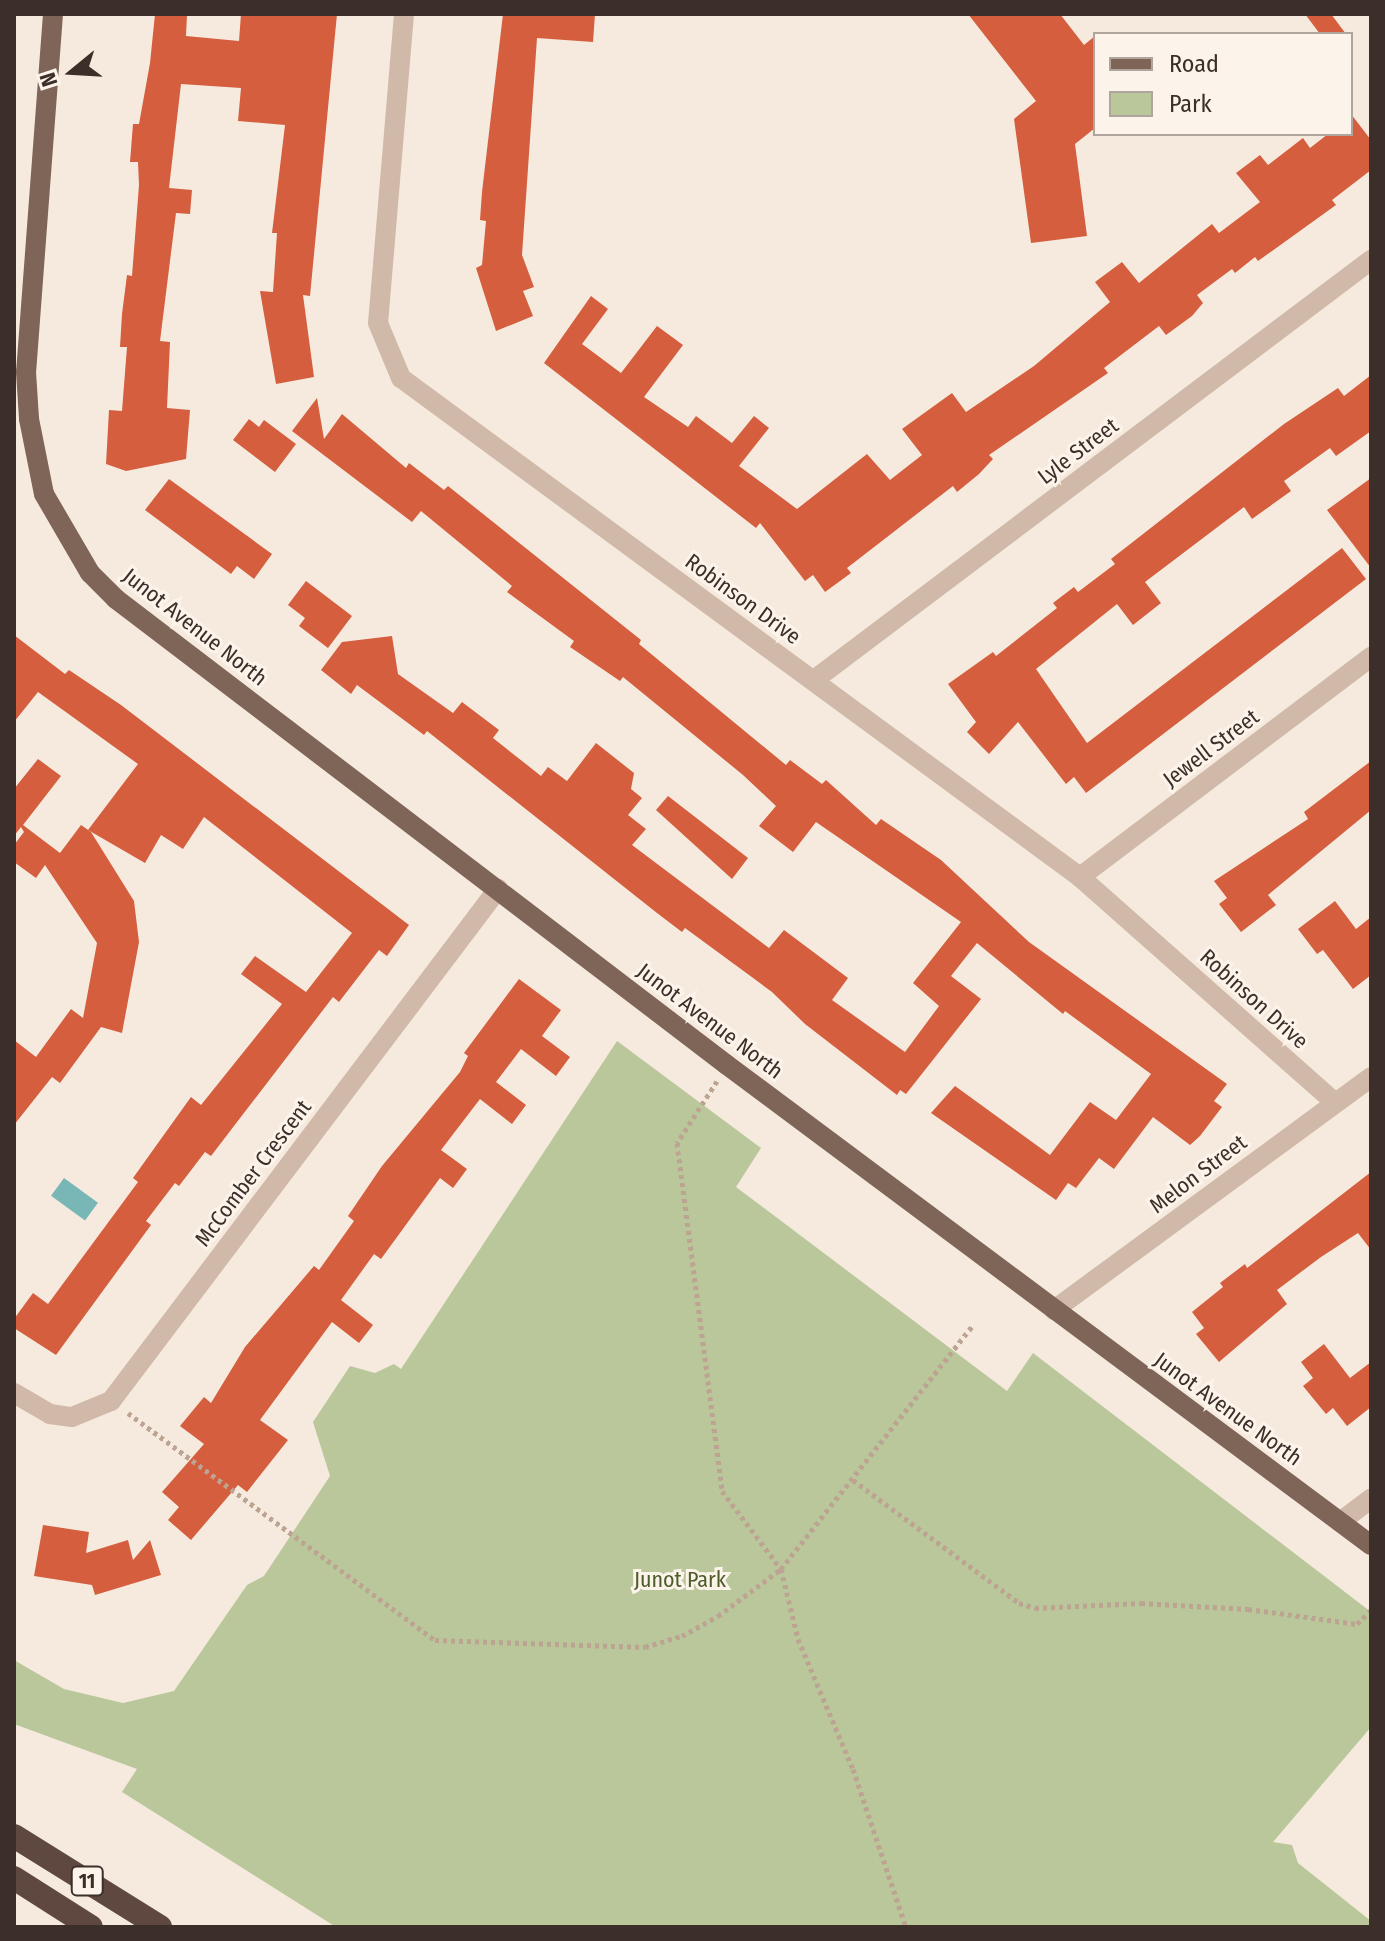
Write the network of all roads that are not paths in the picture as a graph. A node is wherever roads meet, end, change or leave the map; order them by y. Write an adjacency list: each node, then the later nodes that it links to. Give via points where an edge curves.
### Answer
1 (53, 14): 7 (main road, Junot Avenue North, via 26,372 32,446 70,546 116,599)
2 (404, 14): 5 (street, Robinson Drive, via 378,323 401,378)
3 (1371, 260): 5 (street, Lyle Street)
4 (1371, 657): 6 (street, Jewell Street)
5 (814, 680): 6 (street, Robinson Drive)
6 (1080, 877): 9 (street, Robinson Drive)
7 (498, 889): 10 (main road, Junot Avenue North); 11 (street, McComber Crescent, via 111,1401 72,1417 50,1414)
8 (1371, 1077): 9 (street, Melon Street)
9 (1334, 1102): 10 (street, Melon Street)
10 (1054, 1310): 13 (main road, Junot Avenue North)
11 (14, 1393)
12 (1371, 1499): 13 (street)
13 (1340, 1522): 14 (main road, Junot Avenue North)
14 (1371, 1545)
15 (14, 1836): 18 (highway, 11)
16 (14, 1878): 17 (highway, 11)
17 (91, 1927)
18 (160, 1927)

